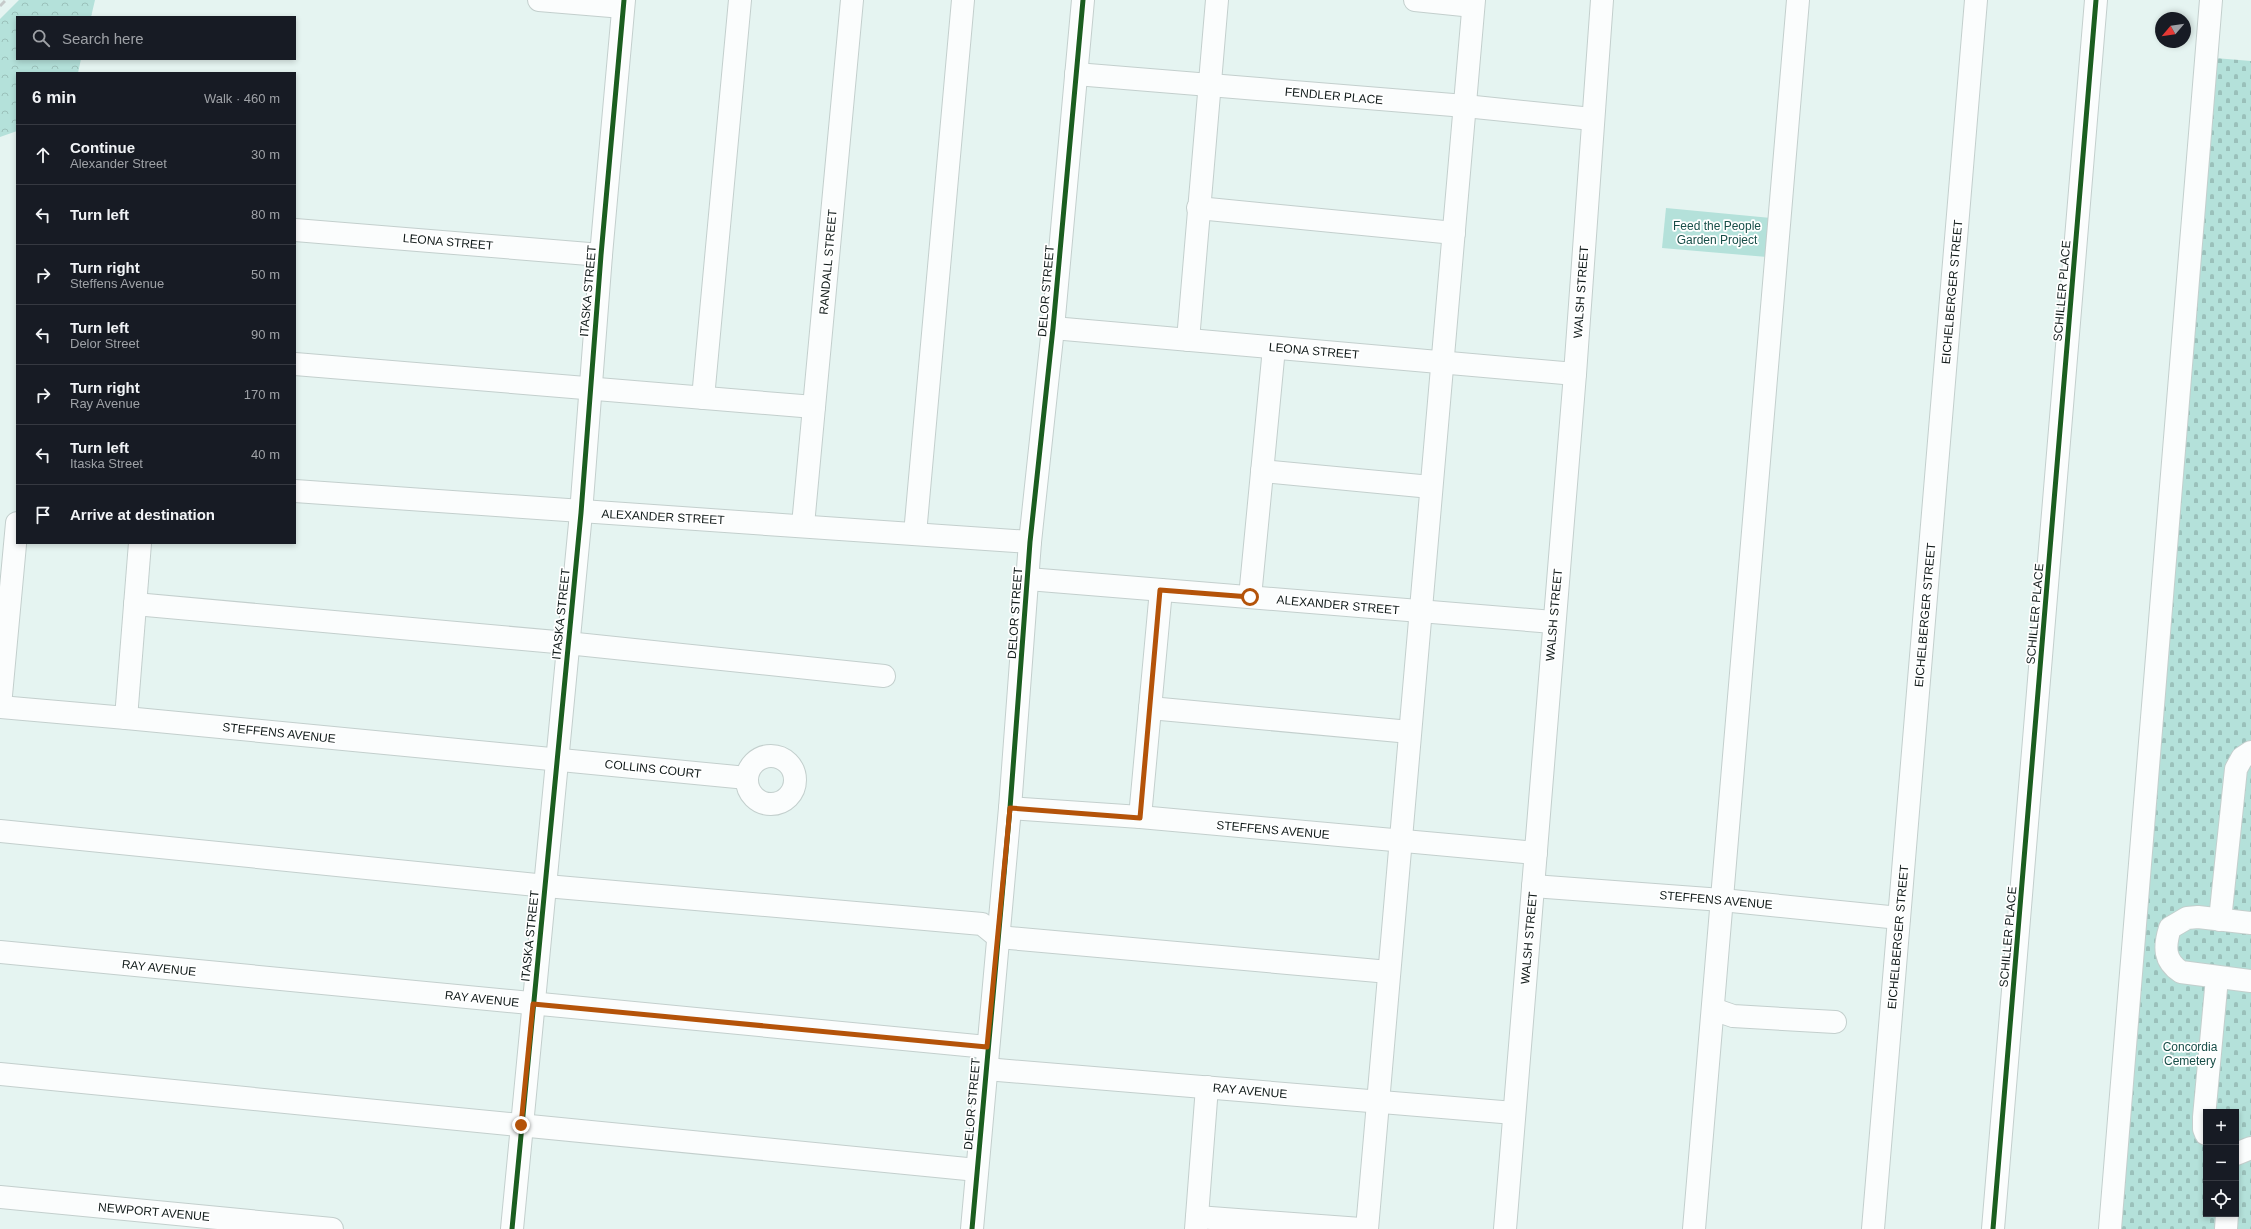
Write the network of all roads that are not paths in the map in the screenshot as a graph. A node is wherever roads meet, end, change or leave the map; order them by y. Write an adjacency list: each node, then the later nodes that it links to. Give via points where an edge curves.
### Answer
1 (539, 0): 13 (street)
2 (740, 0): 30 (street)
3 (852, 0): 31 (street, RANDALL STREET)
4 (963, 0): 38 (street)
5 (1083, 0): 15 (street, DELOR STREET)
6 (1217, 0): 16 (street)
7 (1415, 0): 14 (street)
8 (1602, 0): 18 (street, WALSH STREET)
9 (1798, 0): 63 (street)
10 (1976, 0): 64 (street, EICHELBERGER STREET)
11 (2096, 0): 97 (street, SCHILLER PLACE)
12 (2211, 0): 98 (street)
13 (624, 3): 22 (street, ITASKA STREET)
14 (1473, 3): 17 (street)
15 (1076, 74): 16 (street, FENDLER PLACE); 23 (street, DELOR STREET)
16 (1210, 86): 17 (street, FENDLER PLACE); 19 (street)
17 (1464, 106): 18 (street, FENDLER PLACE); 21 (street)
18 (1592, 119): 28 (street, WALSH STREET)
19 (1198, 208): 21 (street); 24 (street)
20 (296, 230): 22 (street, LEONA STREET)
21 (1454, 233): 26 (street)
22 (601, 255): 29 (street, ITASKA STREET)
23 (1053, 328): 24 (street, LEONA STREET); 39 (street, DELOR STREET)
24 (1188, 340): 25 (street, LEONA STREET)
25 (1274, 348): 26 (street, LEONA STREET); 32 (street)
26 (1442, 362): 28 (street, LEONA STREET); 33 (street)
27 (296, 364): 29 (street)
28 (1575, 374): 46 (street, WALSH STREET)
29 (590, 389): 30 (street); 35 (street, ITASKA STREET)
30 (703, 398): 31 (street)
31 (814, 407): 36 (street, RANDALL STREET)
32 (1262, 472): 33 (street); 43 (street)
33 (1431, 487): 45 (street)
34 (296, 491): 35 (street, ALEXANDER STREET)
35 (581, 513): 36 (street, ALEXANDER STREET); 47 (street, ITASKA STREET)
36 (803, 525): 38 (street, ALEXANDER STREET)
37 (16, 534): 49 (street)
38 (915, 534): 39 (street, ALEXANDER STREET)
39 (1030, 542): 41 (street, DELOR STREET)
40 (140, 544): 44 (street)
41 (1028, 579): 42 (street, ALEXANDER STREET); 56 (street, DELOR STREET)
42 (1160, 590): 43 (street, ALEXANDER STREET); 50 (street)
43 (1250, 597): 45 (street, ALEXANDER STREET)
44 (135, 604): 47 (street); 51 (street)
45 (1421, 612): 46 (street, ALEXANDER STREET); 52 (street)
46 (1553, 622): 60 (street, WALSH STREET)
47 (567, 643): 48 (street); 54 (street, ITASKA STREET)
48 (884, 676)
49 (0, 706): 51 (street, STEFFENS AVENUE)
50 (1150, 708): 52 (street); 57 (street)
51 (126, 718): 54 (street, STEFFENS AVENUE)
52 (1410, 732): 59 (street)
53 (2251, 752): 65 (street, via 2242,758 2236,769)
54 (558, 760): 55 (street, COLLINS COURT); 61 (street, ITASKA STREET)
55 (747, 778)
56 (1010, 808): 57 (street, STEFFENS AVENUE); 67 (street, DELOR STREET)
57 (1140, 818): 59 (street, STEFFENS AVENUE)
58 (0, 831): 61 (street)
59 (1400, 842): 60 (street, STEFFENS AVENUE); 69 (street)
60 (1536, 853): 62 (street, WALSH STREET)
61 (546, 886): 67 (street, via 982,924); 72 (street, ITASKA STREET)
62 (1533, 886): 63 (street, STEFFENS AVENUE); 81 (street, WALSH STREET)
63 (1722, 900): 64 (street, STEFFENS AVENUE); 73 (street)
64 (1899, 918): 96 (street, EICHELBERGER STREET)
65 (2220, 920): 66 (street); 70 (street, via 2187,918 2170,928 2166,941 2166,955 2172,966 2181,972)
66 (2251, 923)
67 (998, 937): 69 (street); 75 (street, DELOR STREET)
68 (0, 952): 72 (street, RAY AVENUE)
69 (1389, 972): 79 (street)
70 (2217, 978): 71 (street); 80 (street)
71 (2251, 981)
72 (533, 1004): 75 (street, RAY AVENUE); 82 (street, ITASKA STREET)
73 (1713, 1010): 74 (street, via 1733,1016); 95 (street)
74 (1835, 1022)
75 (987, 1047): 76 (street, DELOR STREET)
76 (986, 1069): 78 (street, RAY AVENUE); 85 (street, DELOR STREET)
77 (0, 1074): 82 (street)
78 (1207, 1088): 79 (street, RAY AVENUE); 88 (street)
79 (1378, 1102): 81 (street, RAY AVENUE); 93 (street)
80 (2205, 1109)
81 (1514, 1113): 94 (street, WALSH STREET)
82 (521, 1125): 85 (street); 90 (street, ITASKA STREET)
83 (2251, 1148): 84 (street)
84 (2239, 1153)
85 (977, 1170): 91 (street, DELOR STREET)
86 (0, 1197): 89 (street, NEWPORT AVENUE)
87 (2227, 1217): 99 (street)
88 (1197, 1223): 92 (street)
89 (332, 1229)
90 (512, 1229)
91 (972, 1229)
92 (1360, 1229)
93 (1367, 1229)
94 (1505, 1229)
95 (1694, 1229)
96 (1873, 1229)
97 (1993, 1229)
98 (2110, 1229)
99 (2226, 1229)

